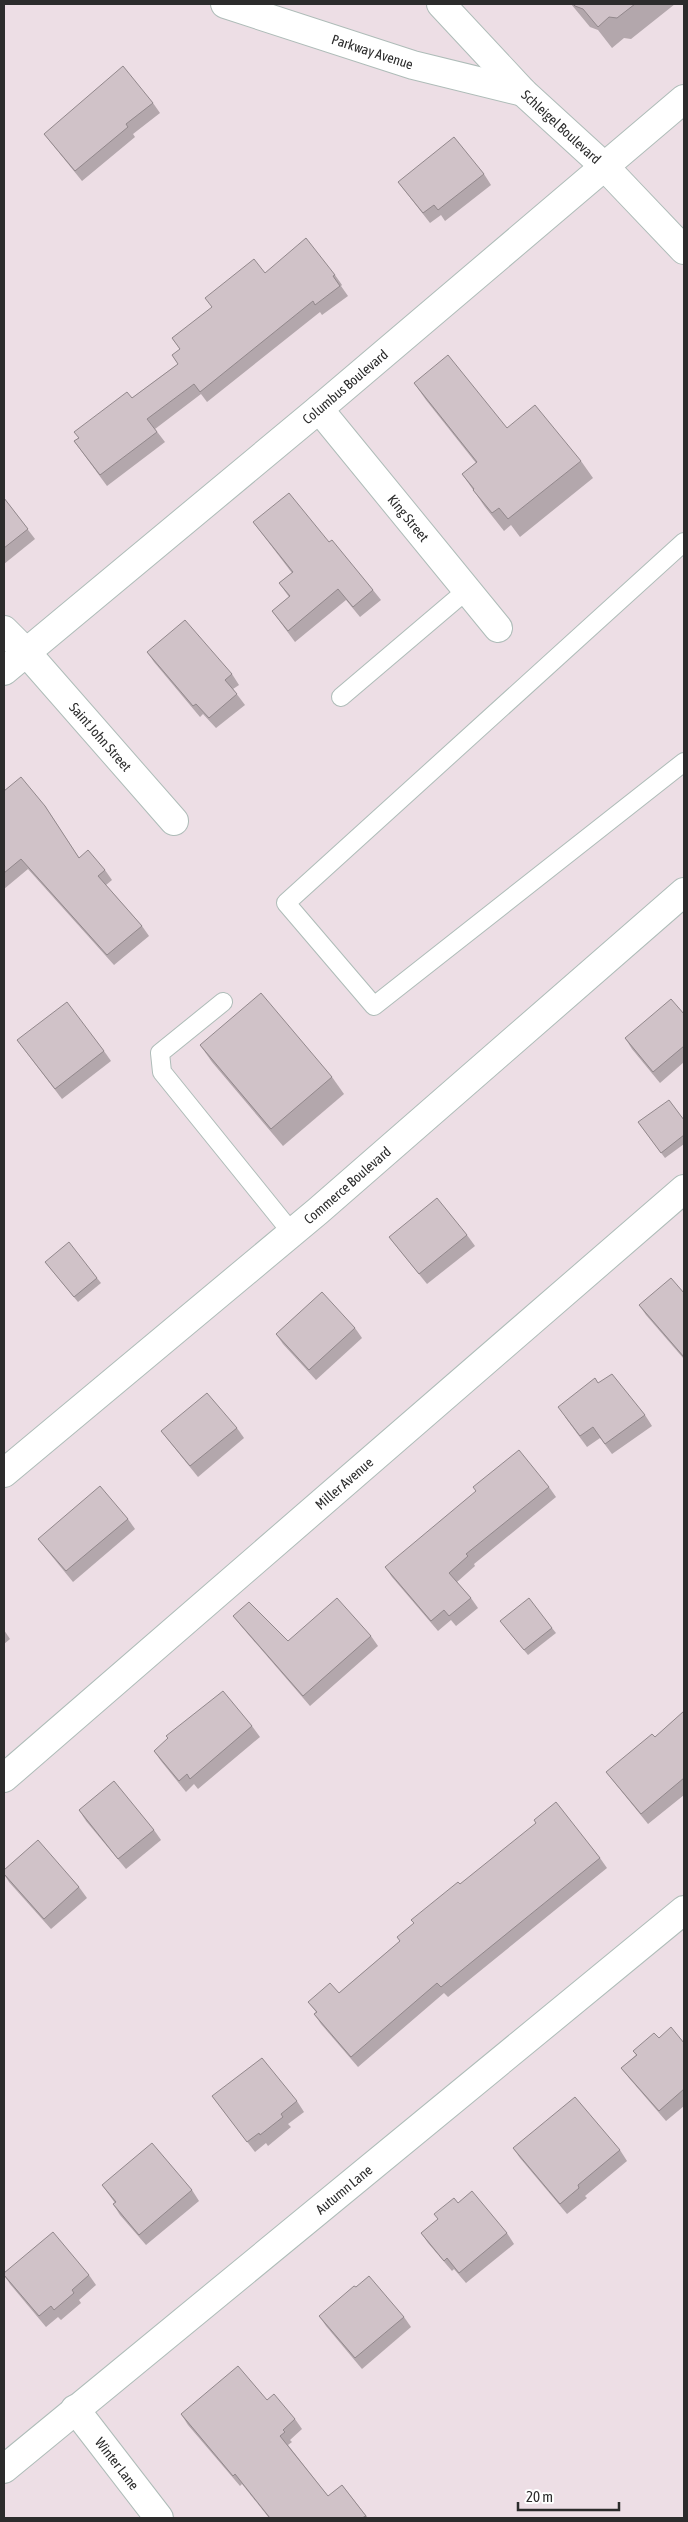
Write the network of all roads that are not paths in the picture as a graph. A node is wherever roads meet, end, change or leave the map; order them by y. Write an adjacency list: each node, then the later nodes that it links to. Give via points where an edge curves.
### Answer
1 (225, 4): 3 (street, Parkway Avenue, via 413,65)
2 (441, 4): 3 (street, Schleigel Boulevard)
3 (523, 92): 5 (street, Schleigel Boulevard)
4 (684, 98): 5 (street, Columbus Boulevard)
5 (604, 166): 6 (street, Schleigel Boulevard); 7 (street, Columbus Boulevard)
6 (684, 250)
7 (319, 409): 9 (street, King Street); 12 (street, Columbus Boulevard)
8 (684, 542): 15 (lane, via 286,903 374,1006)
9 (467, 590): 10 (street, King Street); 14 (lane)
10 (498, 628)
11 (4, 630): 12 (street, Saint John Street)
12 (26, 652): 13 (street, Columbus Boulevard); 16 (street, Saint John Street)
13 (4, 671)
14 (341, 697)
15 (684, 762)
16 (174, 821)
17 (684, 892): 20 (street, Commerce Boulevard)
18 (223, 1002): 20 (lane, via 160,1053 162,1072)
19 (684, 1189): 22 (street, Miller Avenue)
20 (292, 1232): 21 (street, Commerce Boulevard)
21 (4, 1473)
22 (4, 1778)
23 (684, 1910): 24 (street, Autumn Lane)
24 (74, 2410): 25 (street, Autumn Lane); 26 (street, Winter Lane)
25 (4, 2469)
26 (159, 2518)

